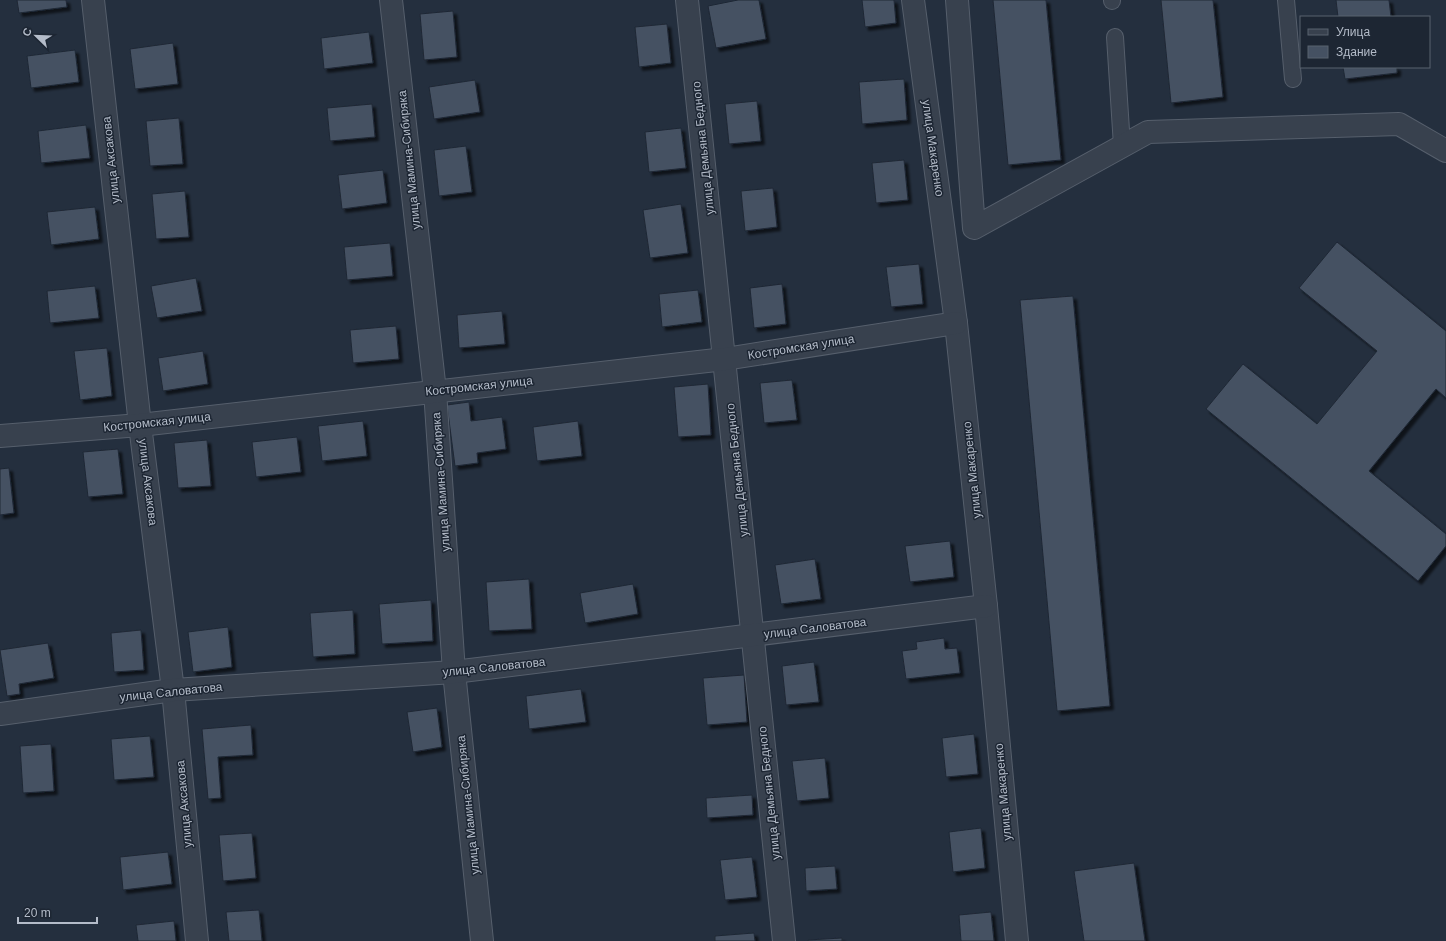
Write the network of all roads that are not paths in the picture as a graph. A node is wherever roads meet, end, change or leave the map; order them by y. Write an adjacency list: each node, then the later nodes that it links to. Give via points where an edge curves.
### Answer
1 (94, 0): 14 (street, улица Аксакова)
2 (391, 0): 13 (street, улица Мамина-Сибиряка)
3 (687, 0): 12 (street, улица Демьяна Бедного)
4 (913, 0): 11 (street, улица Макаренко)
5 (957, 0): 9 (street, via 974,228)
6 (1286, 0): 8 (lane)
7 (1115, 37): 9 (lane)
8 (1293, 79)
9 (1122, 146): 10 (street, via 1148,132 1399,124)
10 (1446, 152)
11 (956, 323): 12 (street, Костромская улица); 16 (street, улица Макаренко)
12 (725, 359): 13 (street, Костромская улица); 17 (street, улица Демьяна Бедного)
13 (435, 391): 14 (street, Костромская улица); 18 (street, улица Мамина-Сибиряка)
14 (140, 425): 15 (street, Костромская улица); 19 (street, улица Аксакова)
15 (0, 436)
16 (986, 606): 17 (street, улица Саловатова); 24 (street, улица Макаренко)
17 (754, 636): 18 (street, улица Саловатова); 23 (street, улица Демьяна Бедного)
18 (454, 672): 19 (street, улица Саловатова); 22 (street, улица Мамина-Сибиряка)
19 (173, 690): 20 (street, улица Саловатова); 21 (street, улица Аксакова)
20 (0, 714)
21 (197, 941)
22 (482, 941)
23 (784, 941)
24 (1017, 941)

